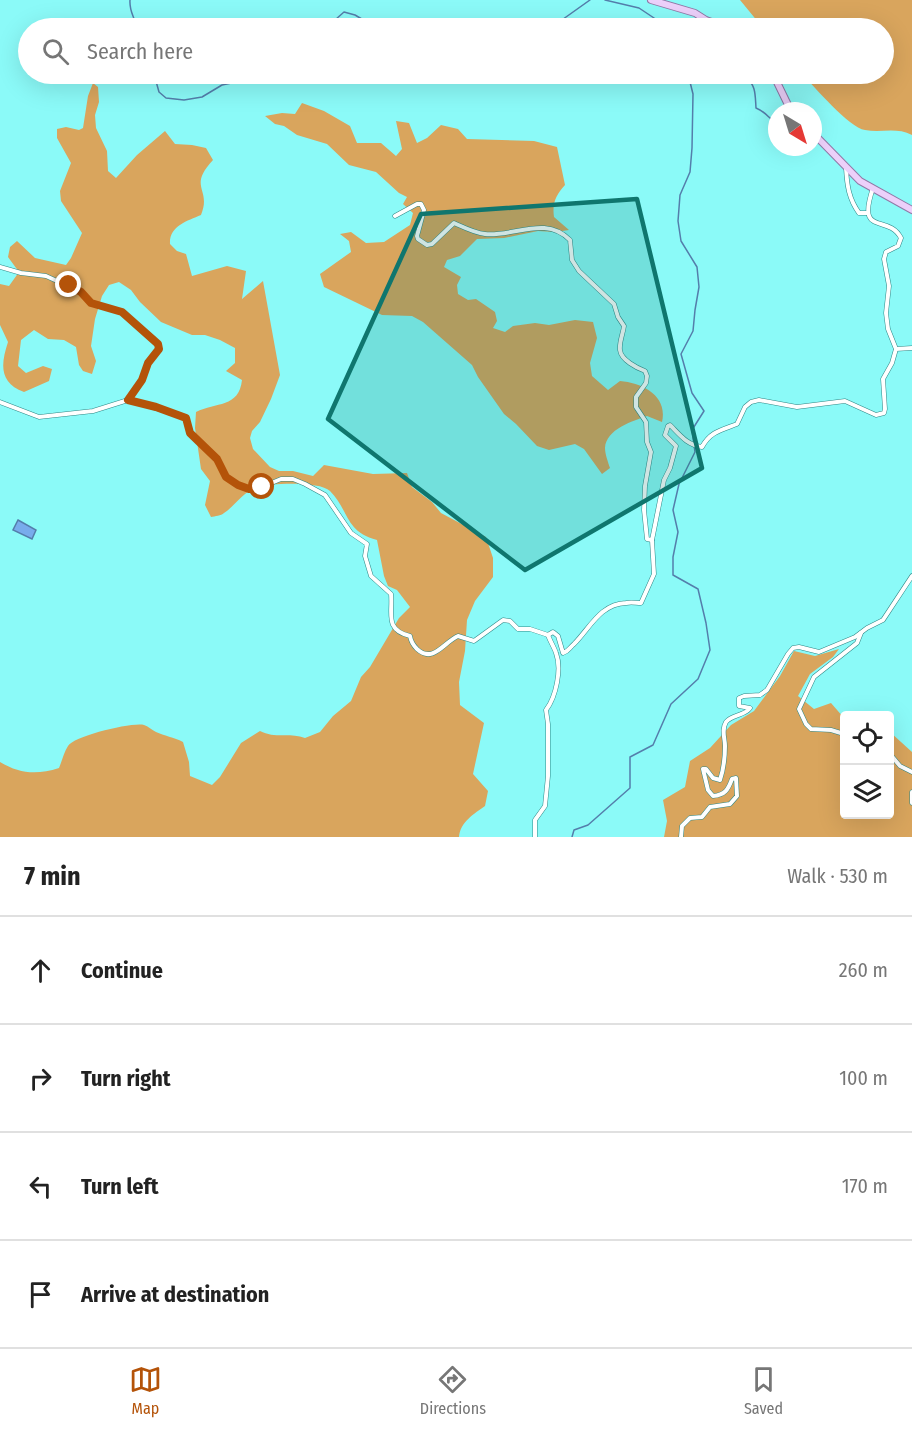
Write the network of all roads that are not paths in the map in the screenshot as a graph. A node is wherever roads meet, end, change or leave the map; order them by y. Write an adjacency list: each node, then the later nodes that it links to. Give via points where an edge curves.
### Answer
1 (651, 0): 2 (main road)
2 (703, 18)
3 (778, 84): 4 (main road)
4 (787, 102)
5 (822, 142): 6 (main road)
6 (846, 167): 7 (main road); 9 (street, via 852,204 859,213)
7 (873, 188): 8 (main road); 9 (street)
8 (912, 210)
9 (867, 213): 13 (street, via 898,232 900,238 898,246 886,252 884,259 889,286 888,329)
10 (395, 216): 16 (street, via 421,204 424,210 417,236 427,245 454,223 484,234 535,227 564,234 570,240 572,260 614,304 624,326 621,355 647,376 636,397 636,407 646,422 651,452 644,510 645,533)
11 (0, 267): 14 (street, via 69,285 91,303 122,312 154,339 159,349)
12 (912, 348): 13 (street)
13 (896, 349): 16 (street, via 883,379 885,409 880,416 845,401 797,407 759,400 745,407 736,424 708,436 702,447 691,444 668,426 665,435 676,446 663,483)
14 (128, 400): 15 (street, via 93,411 39,417); 19 (street, via 186,418 190,433 217,459 226,477 238,485 255,489 281,479 293,479 325,495 351,533 367,544 365,556 371,576 391,594 393,626 402,635 410,636 411,643 423,654 434,654 458,636 474,641 503,620 518,629)
15 (0, 402)
16 (652, 540): 19 (street, via 654,574 640,603 608,608 563,653 558,636 553,632)
17 (912, 576): 18 (street, via 883,620)
18 (862, 633): 20 (street, via 857,643 814,676 799,709 811,729); 26 (street, via 819,652 793,648 767,690 739,698 739,706 750,708 726,721 720,780 703,769 713,796 727,791 736,778 737,796 730,804 710,807 702,817 690,818 682,826)
19 (548, 635): 25 (street, via 557,656 556,680 546,710 548,776 545,806 535,820)
20 (840, 733)
21 (894, 759): 22 (street)
22 (912, 772)
23 (912, 792): 24 (street)
24 (912, 803)
25 (535, 837)
26 (681, 837)

